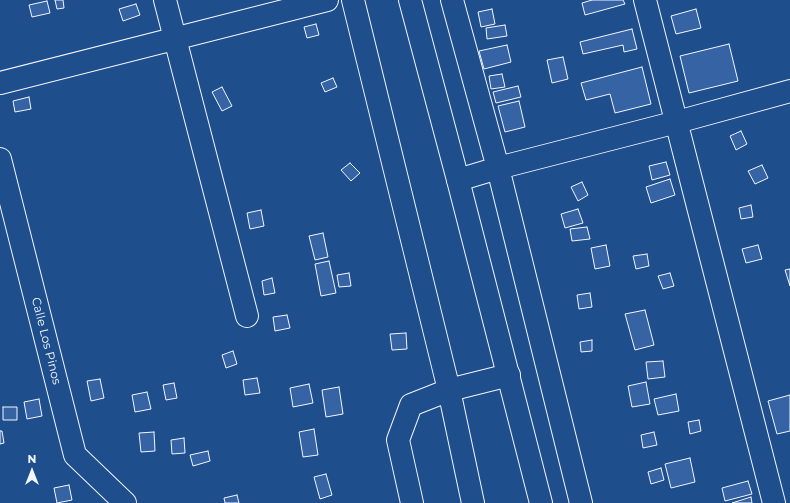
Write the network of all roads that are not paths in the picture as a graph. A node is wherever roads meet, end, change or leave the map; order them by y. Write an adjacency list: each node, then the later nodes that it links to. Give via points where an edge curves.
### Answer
1 (165, 0): 7 (street)
2 (327, 0): 7 (street)
3 (353, 0): 16 (street)
4 (410, 0): 13 (street)
5 (452, 0): 12 (street)
6 (645, 0): 10 (street)
7 (175, 38): 8 (street); 14 (street)
8 (0, 83)
9 (790, 91): 10 (street)
10 (677, 122): 12 (street); 22 (street)
11 (0, 159): 17 (street, Calle Los Pinos, via 75,455)
12 (498, 168): 13 (street); 21 (street)
13 (458, 180): 15 (street)
14 (247, 316)
15 (509, 375): 16 (street); 20 (street)
16 (449, 390): 18 (street, via 411,405 398,440); 19 (street)
17 (125, 503)
18 (412, 503)
19 (473, 503)
20 (541, 503)
21 (581, 503)
22 (774, 503)

